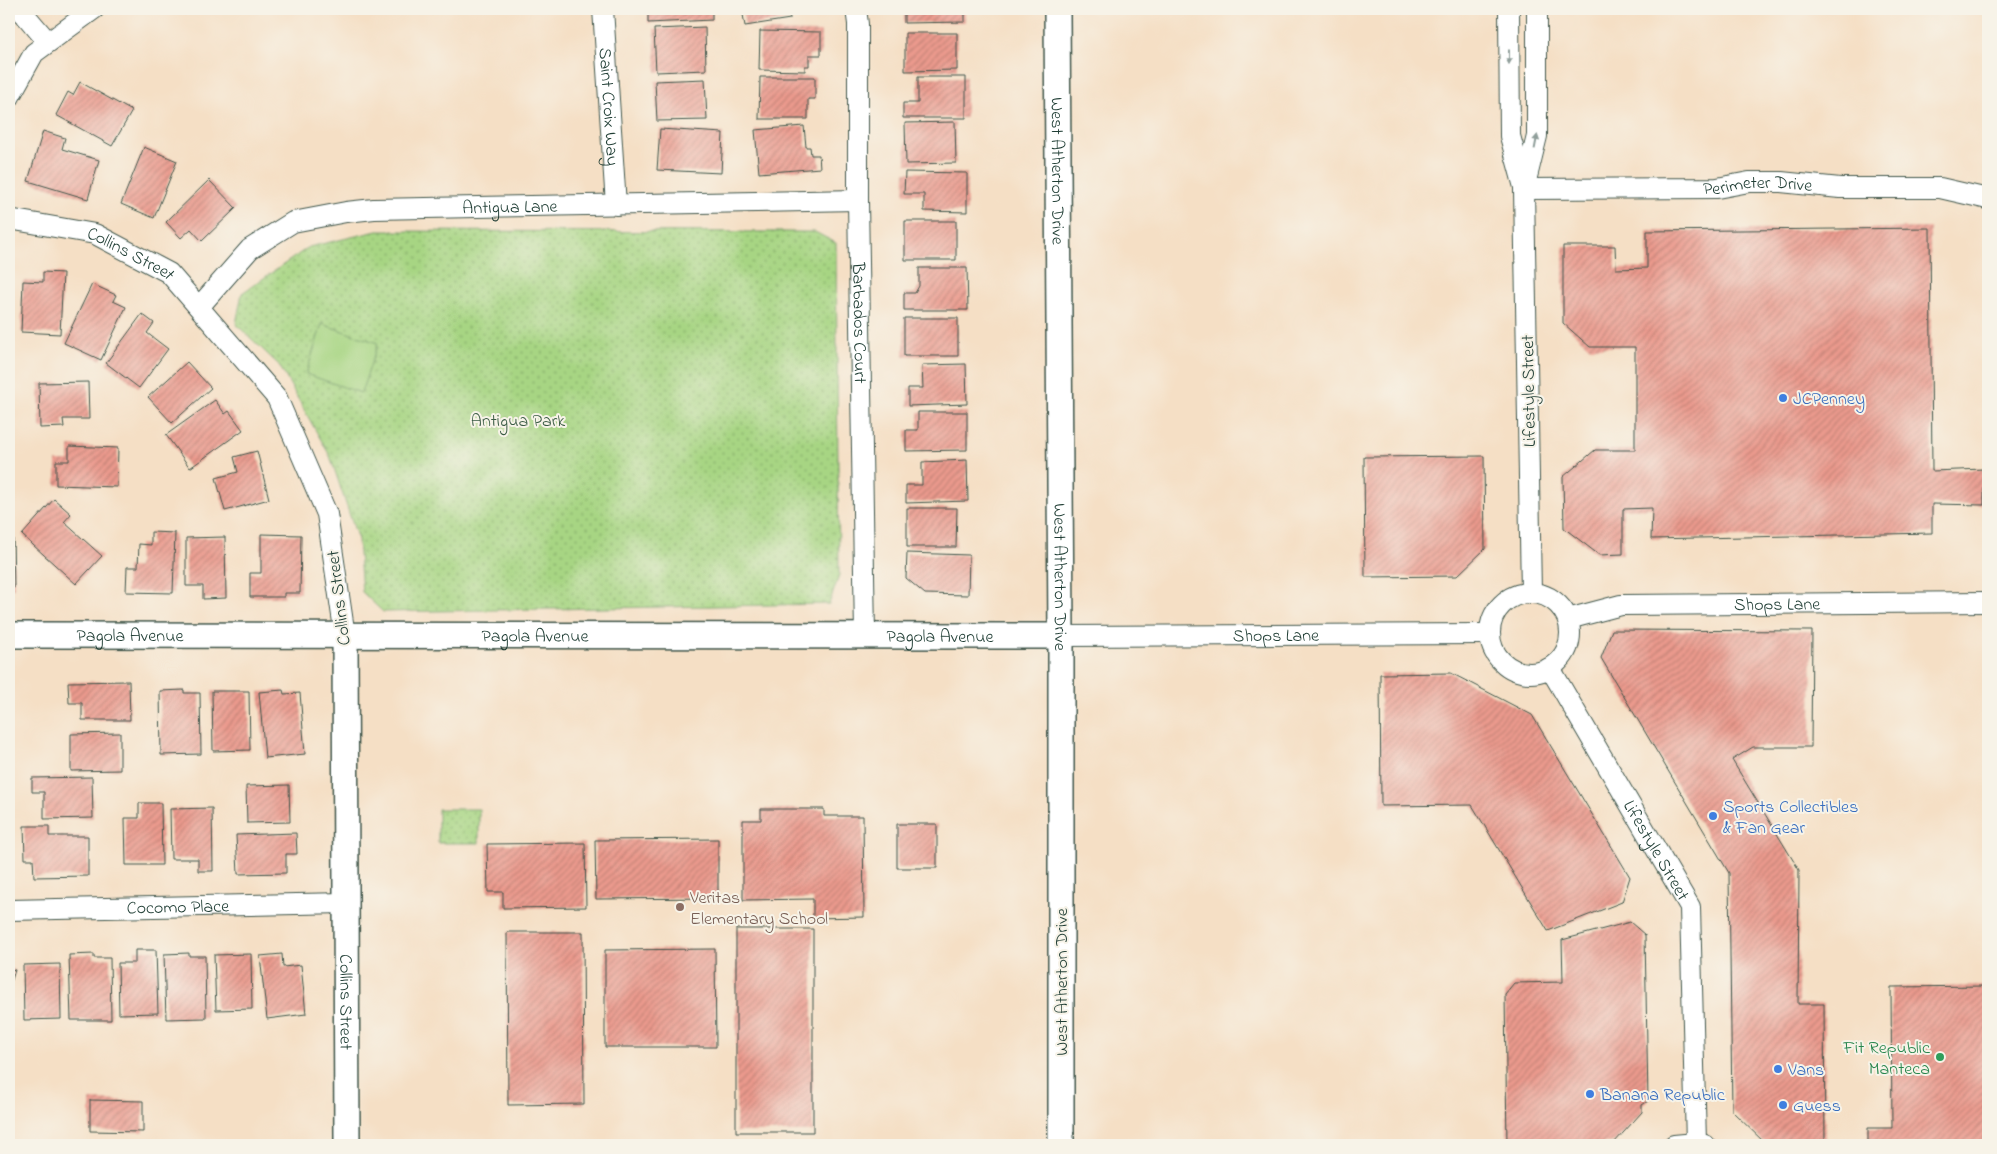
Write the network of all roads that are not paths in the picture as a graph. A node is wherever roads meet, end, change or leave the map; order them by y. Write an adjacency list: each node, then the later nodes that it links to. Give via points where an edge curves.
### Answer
1 (20, 9): 8 (street)
2 (94, 9): 8 (street)
3 (603, 9): 13 (street, Saint Croix Way)
4 (856, 9): 12 (street, Barbados Court)
5 (1057, 9): 23 (street, West Atherton Drive)
6 (1509, 9): 10 (street, Lifestyle Street, one-way to 10, via 1510,136)
7 (1537, 9): 10 (street, Lifestyle Street, one-way to 7, via 1537,136)
8 (48, 42): 9 (street, via 34,53)
9 (9, 98)
10 (1524, 189): 11 (street, Perimeter Drive, via 1717,188 1749,182 1781,182 1840,188 1940,188); 16 (street, Lifestyle Street)
11 (1988, 199)
12 (858, 200): 13 (street, Antigua Lane); 22 (street, Barbados Court)
13 (616, 204): 15 (street, Antigua Lane, via 374,209 293,222 250,249)
14 (9, 219): 15 (street, Collins Street, via 95,234 169,273)
15 (199, 307): 21 (street, Collins Street, via 277,398 327,514)
16 (1531, 593): 18 (street, via 1550,598); 19 (street, via 1504,602 1496,612)
17 (1988, 602): 18 (street, Shops Lane, via 1621,605)
18 (1568, 619): 24 (street, via 1570,641 1565,653)
19 (1490, 634): 23 (street, Shops Lane); 24 (street, via 1493,649 1509,668 1533,674)
20 (9, 635): 21 (street, Pagola Avenue)
21 (345, 636): 22 (street, Pagola Avenue); 25 (street, Collins Street)
22 (865, 636): 23 (street, Pagola Avenue)
23 (1061, 636): 29 (street, West Atherton Drive)
24 (1550, 668): 27 (street, Lifestyle Street, via 1690,907)
25 (346, 903): 26 (street, Cocomo Place); 28 (street, Collins Street)
26 (9, 910)
27 (1700, 1144): 30 (street)
28 (347, 1145)
29 (1061, 1145)
30 (1674, 1145)

